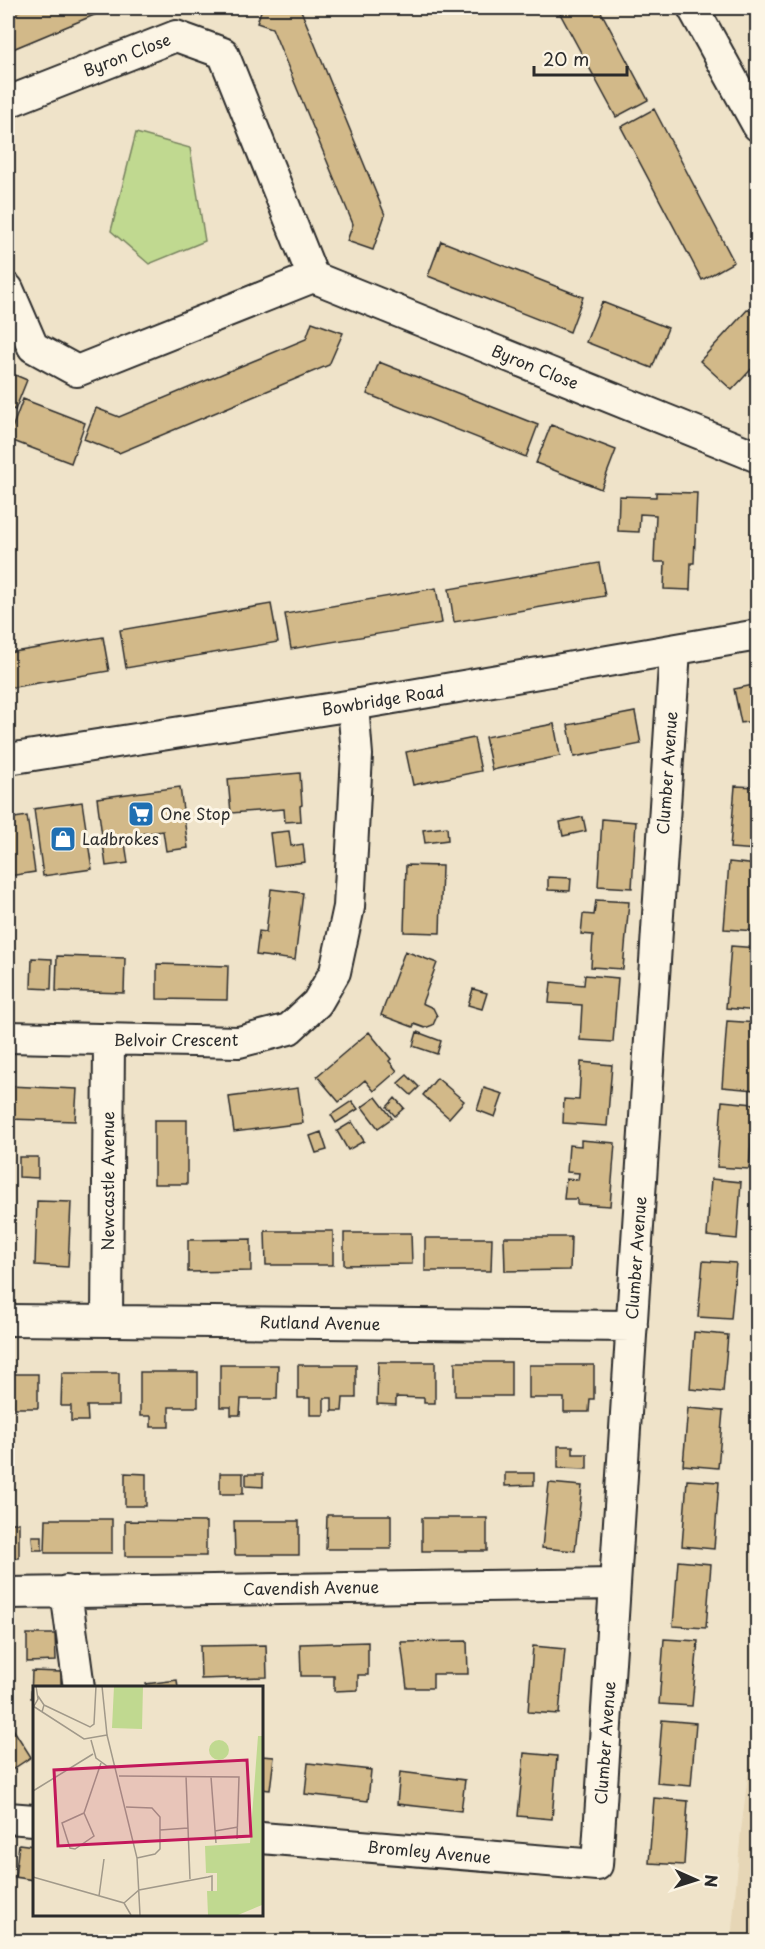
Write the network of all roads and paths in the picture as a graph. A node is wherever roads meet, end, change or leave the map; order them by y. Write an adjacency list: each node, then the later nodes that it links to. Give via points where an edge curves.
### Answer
1 (693, 8): 3 (street)
2 (8, 102): 4 (street, Byron Close, via 176,36 223,52)
3 (758, 126)
4 (313, 277): 5 (street, via 77,372 33,347); 6 (street, Byron Close)
5 (8, 289)
6 (758, 457)
7 (758, 635): 8 (street, Bowbridge Road)
8 (675, 650): 9 (street, Bowbridge Road); 15 (street, Clumber Avenue)
9 (352, 705): 10 (street, Bowbridge Road); 12 (street, Belvoir Crescent, via 357,755 349,907 335,972 317,1003 288,1029 239,1042)
10 (8, 759)
11 (8, 1037): 12 (street, Belvoir Crescent)
12 (109, 1040): 14 (street, Newcastle Avenue)
13 (8, 1320): 14 (street, Rutland Avenue)
14 (107, 1321): 15 (street, Rutland Avenue)
15 (632, 1326): 16 (street, Clumber Avenue)
16 (615, 1584): 17 (street, Cavendish Avenue); 23 (street, Clumber Avenue)
17 (66, 1591): 18 (street, Cavendish Avenue); 19 (street)
18 (8, 1593)
19 (79, 1686)
20 (8, 1818): 21 (street)
21 (33, 1820)
22 (262, 1839): 23 (street, Bromley Avenue)
23 (597, 1865)

